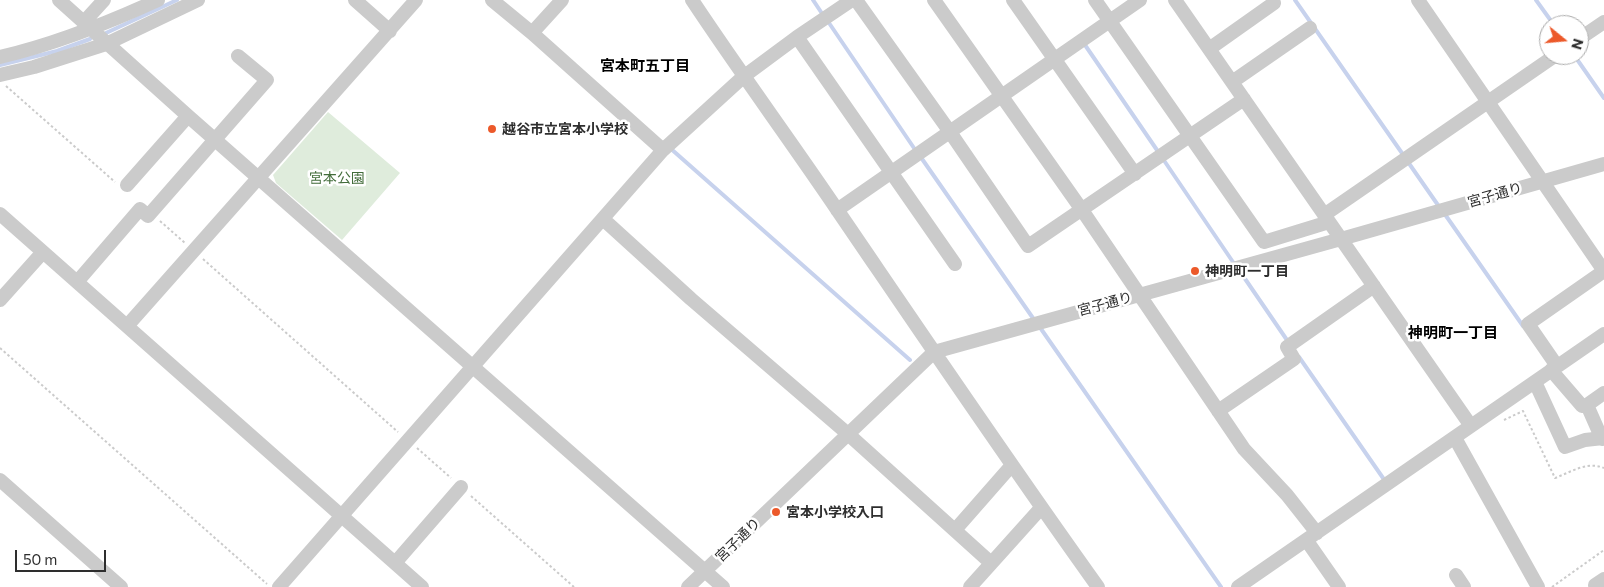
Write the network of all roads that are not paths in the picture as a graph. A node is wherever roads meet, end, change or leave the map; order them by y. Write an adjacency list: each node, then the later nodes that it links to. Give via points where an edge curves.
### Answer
1 (59, 0): 21 (street)
2 (104, 0): 21 (street)
3 (158, 0): 21 (street)
4 (198, 0): 27 (street)
5 (355, 0): 23 (street)
6 (416, 0): 23 (street)
7 (492, 0): 25 (street)
8 (562, 0): 25 (street)
9 (692, 0): 34 (street)
10 (852, 0): 26 (street)
11 (856, 0): 40 (street)
12 (934, 0): 36 (street)
13 (1013, 0): 31 (street)
14 (1095, 0): 19 (street)
15 (1140, 0): 19 (street)
16 (1175, 0): 28 (street)
17 (1418, 0): 38 (street)
18 (1274, 3): 28 (street)
19 (1110, 21): 31 (street); 41 (street)
20 (1604, 22): 24 (street)
21 (89, 26): 27 (street); 30 (street, via 56,42)
22 (1310, 28): 35 (street)
23 (390, 31): 47 (street)
24 (1589, 32)
25 (532, 34): 43 (street)
26 (797, 37): 34 (street); 45 (street)
27 (106, 44): 33 (street); 39 (street)
28 (1209, 49): 35 (street)
29 (238, 56): 42 (street, via 267,80)
30 (0, 57)
31 (1055, 59): 36 (street); 46 (street)
32 (1541, 65): 38 (street)
33 (0, 75)
34 (743, 77): 43 (street); 50 (street)
35 (1232, 82): 37 (street)
36 (1002, 96): 40 (street); 51 (street)
37 (1244, 99): 41 (street); 53 (street)
38 (1488, 101): 48 (street); 53 (street)
39 (188, 116): 42 (street); 49 (street)
40 (950, 132): 45 (street); 51 (street, via 1028,246)
41 (1190, 136): 46 (street); 53 (street, via 1264,242)
42 (215, 140): 47 (street); 59 (street, via 148,216 140,209)
43 (663, 150): 54 (street)
44 (1604, 164): 48 (street, 宮子通り)
45 (891, 172): 50 (street); 57 (street)
46 (1135, 174): 51 (street)
47 (259, 179): 63 (street); 66 (street)
48 (1544, 181): 55 (street, 宮子通り); 58 (street)
49 (122, 185)
50 (838, 210): 65 (street)
51 (1082, 210): 61 (street)
52 (0, 214): 56 (street)
53 (1326, 218): 55 (street)
54 (602, 219): 66 (street); 73 (street)
55 (1341, 239): 60 (street); 61 (street, 宮子通り)
56 (43, 252): 59 (street); 62 (street)
57 (955, 264)
58 (1604, 271): 67 (street, via 1528,324)
59 (77, 282): 63 (street)
60 (1374, 286): 71 (street, via 1286,347 1294,359); 72 (street)
61 (1139, 294): 65 (street, 宮子通り); 71 (street)
62 (0, 300)
63 (127, 326): 80 (street)
64 (1604, 334): 67 (street)
65 (934, 352): 73 (street, 宮子通り); 76 (street)
66 (472, 367): 80 (street); 85 (street)
67 (1554, 368): 68 (street); 70 (street, via 1582,406)
68 (1535, 382): 72 (street); 75 (street, via 1565,447 1585,440)
69 (1604, 393): 70 (street)
70 (1587, 405): 75 (street)
71 (1218, 411): 82 (street, via 1244,449 1287,495)
72 (1471, 426): 74 (street)
73 (848, 434): 81 (street); 85 (street, 宮子通り)
74 (1455, 438): 82 (street); 96 (street)
75 (1603, 439)
76 (1012, 465): 79 (street); 81 (street)
77 (0, 480): 87 (street)
78 (461, 487): 84 (street)
79 (1041, 508): 83 (street); 93 (street)
80 (341, 516): 84 (street); 88 (street)
81 (955, 530): 83 (street)
82 (1312, 537): 94 (street); 95 (street)
83 (991, 562): 92 (street)
84 (395, 563): 89 (street)
85 (705, 571): 90 (street, 宮子通り); 91 (street)
86 (1604, 579): 97 (street)
87 (121, 587)
88 (279, 587)
89 (422, 587)
90 (688, 587)
91 (723, 587)
92 (970, 587)
93 (1098, 587)
94 (1238, 587)
95 (1339, 587)
96 (1538, 587)
97 (1597, 587)

